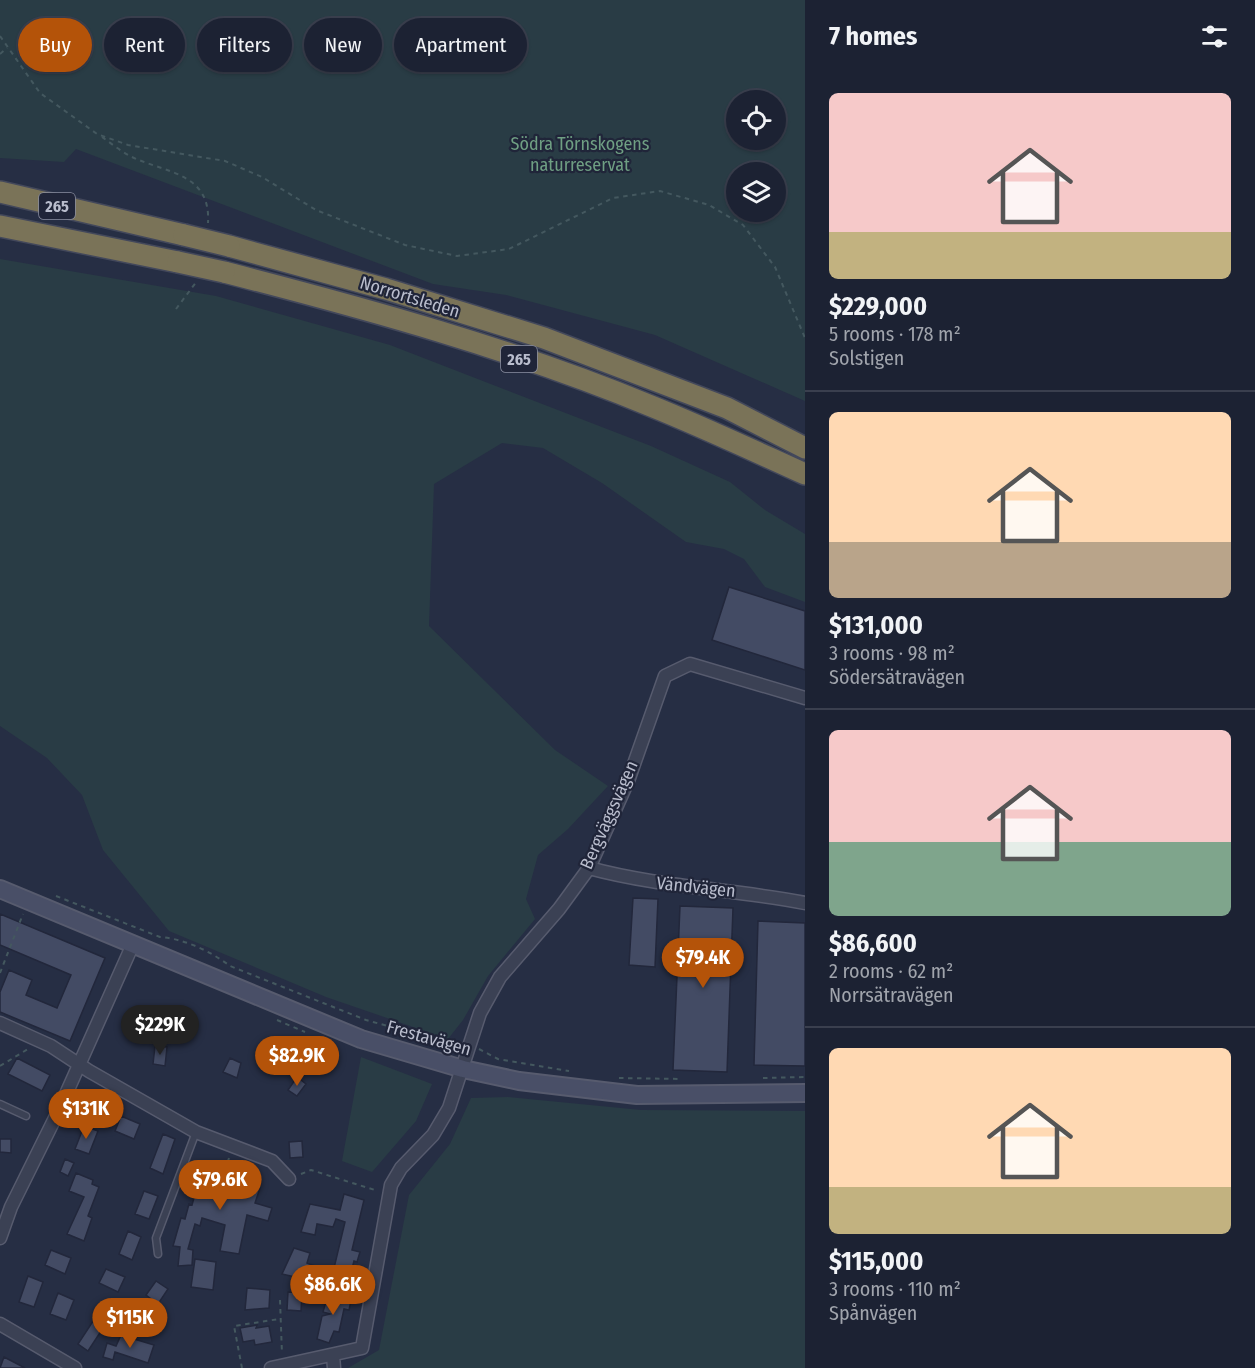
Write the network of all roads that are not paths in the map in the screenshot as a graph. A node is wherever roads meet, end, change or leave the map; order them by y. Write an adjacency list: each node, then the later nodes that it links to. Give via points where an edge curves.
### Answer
1 (0, 192): 3 (highway, Norrortsleden / 265, bridge, via 229,246 544,338 727,408)
2 (0, 226): 4 (highway, Norrortsleden / 265, bridge, via 224,272 379,312 650,405)
3 (805, 448)
4 (805, 474)
5 (805, 698): 6 (street, Bergväggsvägen, via 690,664 665,676 628,781)
6 (589, 867): 8 (street, Vändvägen, via 628,879 749,892); 12 (street, Bergväggsvägen, via 559,909 500,976 480,1013)
7 (0, 889): 9 (street, Frestavägen)
8 (805, 903)
9 (133, 944): 11 (street); 12 (street, Frestavägen, via 361,1039)
10 (0, 1023): 11 (street)
11 (79, 1064): 16 (street); 18 (street)
12 (463, 1069): 13 (street, Frestavägen, via 519,1081 637,1095); 21 (street, Bergväggsvägen, via 449,1108 433,1135 401,1168 391,1185 362,1348)
13 (805, 1093)
14 (0, 1104): 15 (lane)
15 (26, 1116)
16 (195, 1132): 17 (street, via 272,1161); 19 (lane, via 156,1238)
17 (289, 1179)
18 (0, 1238)
19 (158, 1254)
20 (0, 1324): 22 (street)
21 (334, 1362): 23 (street)
22 (75, 1368)
23 (271, 1368)

